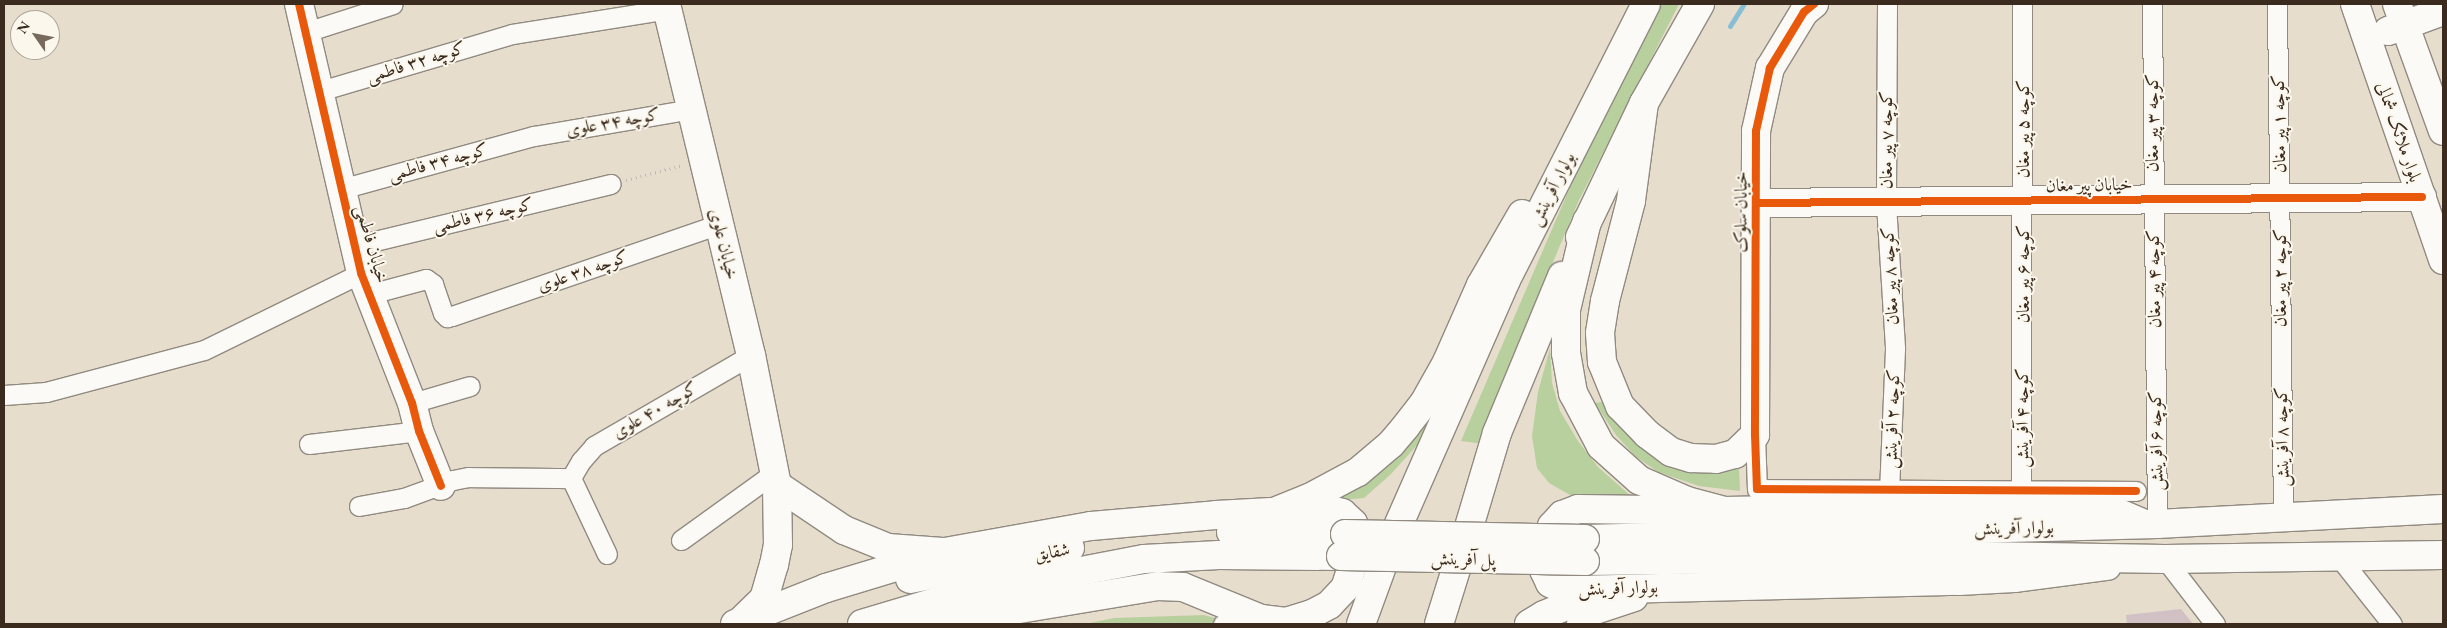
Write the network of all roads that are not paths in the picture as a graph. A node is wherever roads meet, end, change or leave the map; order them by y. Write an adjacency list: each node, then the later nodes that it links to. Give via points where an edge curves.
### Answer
1 (299, 4): 14 (main road, خیابان فاطمی)
2 (393, 4): 14 (street)
3 (1646, 4): 21 (main road, بولوار آفرینش)
4 (1700, 4): 17 (main road)
5 (1814, 4): 28 (main road, خیابان سلوک, via 1804,12 1770,68 1756,131)
6 (1887, 4): 29 (street, کوچه ۷ پیر مغان)
7 (2022, 4): 27 (street, کوچه ۵ پیر مغان)
8 (2152, 4): 26 (street, کوچه ۳ پیر مغان)
9 (2277, 4): 25 (street, کوچه ۱ پیر مغان)
10 (2355, 4): 15 (main road, بلوار ملائک شمالی)
11 (667, 6): 16 (street, کوچه ۳۲ فاطمی, via 512,34); 18 (main road, خیابان علوی)
12 (2443, 11): 13 (main road)
13 (2401, 15): 15 (main road); 19 (main road)
14 (306, 32): 16 (main road, خیابان فاطمی)
15 (2366, 37): 24 (main road, بلوار ملائک شمالی)
16 (320, 91): 23 (main road, خیابان فاطمی)
17 (1644, 103): 30 (main road); 44 (main road, via 1631,201 1605,301 1600,333 1602,362 1620,406 1647,434 1671,452 1691,458 1716,459 1735,454)
18 (692, 109): 20 (street, کوچه ۳۴ علوی); 31 (main road, خیابان علوی)
19 (2443, 131)
20 (534, 136): 23 (street, کوچه ۳۴ فاطمی)
21 (1576, 143): 55 (main road, via 1527,205 1498,252 1447,362 1424,403 1406,426 1391,444 1358,472); 73 (main road, بولوار آفرینش, via 1506,280 1391,542)
22 (611, 184): 32 (street, کوچه ۳۶ فاطمی)
23 (341, 189): 32 (main road, خیابان فاطمی)
24 (2422, 197): 25 (main road, خیابان پیر مغان); 33 (main road, بلوار ملائک شمالی)
25 (2280, 199): 26 (main road, خیابان پیر مغان); 39 (street, کوچه ۲ پیر مغان)
26 (2153, 200): 27 (main road, خیابان پیر مغان); 38 (street, کوچه ۴ پیر مغان)
27 (2023, 201): 29 (main road, خیابان پیر مغان); 35 (street, کوچه ۶ پیر مغان)
28 (1756, 203): 29 (main road, خیابان پیر مغان); 44 (main road, خیابان سلوک)
29 (1886, 204): 36 (street, کوچه ۸ پیر مغان)
30 (1587, 221): 54 (main road, via 1566,310 1566,353 1572,385 1586,420 1601,446 1639,480 1687,501); 74 (main road, via 1497,433)
31 (719, 224): 34 (street, کوچه ۳۸ علوی, via 447,317 433,284 426,279); 37 (main road, خیابان علوی)
32 (354, 246): 34 (main road, خیابان فاطمی)
33 (2443, 260)
34 (366, 283): 41 (street, via 204,350 46,392); 42 (main road, خیابان فاطمی)
35 (2022, 346): 50 (street, کوچه ۴ آفرینش)
36 (1895, 348): 49 (street, کوچه ۲ آفرینش)
37 (751, 355): 46 (street, کوچه ۴۰ علوی, via 594,446 580,461); 47 (main road, خیابان علوی)
38 (2155, 357): 57 (street, کوچه ۶ آفرینش)
39 (2281, 358): 56 (street, کوچه ۸ آفرینش)
40 (470, 386): 42 (street)
41 (4, 395)
42 (412, 403): 43 (main road, خیابان فاطمی)
43 (419, 431): 45 (street); 48 (main road, خیابان فاطمی)
44 (1755, 435): 49 (street, via 1757,489)
45 (309, 444)
46 (571, 478): 48 (street, via 469,477); 62 (street)
47 (776, 479): 58 (street); 61 (main road, via 844,530 888,548); 70 (main road, خیابان علوی, via 778,546 764,599)
48 (441, 486): 52 (street, via 404,498)
49 (1889, 490): 50 (street)
50 (2021, 491): 51 (street)
51 (2136, 491)
52 (360, 506)
53 (2443, 509): 56 (main road, بولوار آفرینش)
54 (1725, 511): 57 (main road, via 2030,505 2114,511); 67 (main road, بولوار آفرینش, via 1578,509 1562,514 1552,526 1544,547 1544,570 1550,583 1563,589)
55 (1273, 512): 61 (main road, via 1091,526); 68 (main road, via 1327,509 1342,513 1353,523 1357,541 1345,588 1330,605 1286,622 1261,619)
56 (2283, 517): 57 (main road, بولوار آفرینش)
57 (2151, 524): 60 (main road, بولوار آفرینش)
58 (681, 540)
59 (1343, 545): 60 (main road, پل آفرینش, bridge); 70 (main road, شقایق, via 1261,532 1142,535 919,576); 71 (main road, شقایق, via 1144,559 962,594)
60 (1585, 550): 65 (main road, بولوار آفرینش)
61 (945, 552): 70 (main road, via 826,588)
62 (607, 554)
63 (2443, 555): 64 (main road, بولوار آفرینش)
64 (2339, 556): 65 (main road, بولوار آفرینش); 78 (street)
65 (2165, 559): 66 (main road, بولوار آفرینش, via 2014,578); 77 (street)
66 (1666, 587): 67 (main road, بولوار آفرینش); 76 (main road, via 1592,611)
67 (1611, 589): 75 (main road, via 1563,606)
68 (1210, 596): 69 (main road); 72 (main road, via 1183,587 1158,586 952,620)
69 (1232, 622)
70 (748, 623)
71 (862, 624)
72 (905, 624)
73 (1361, 624)
74 (1440, 624)
75 (1529, 624)
76 (1581, 624)
77 (2215, 624)
78 (2392, 624)

